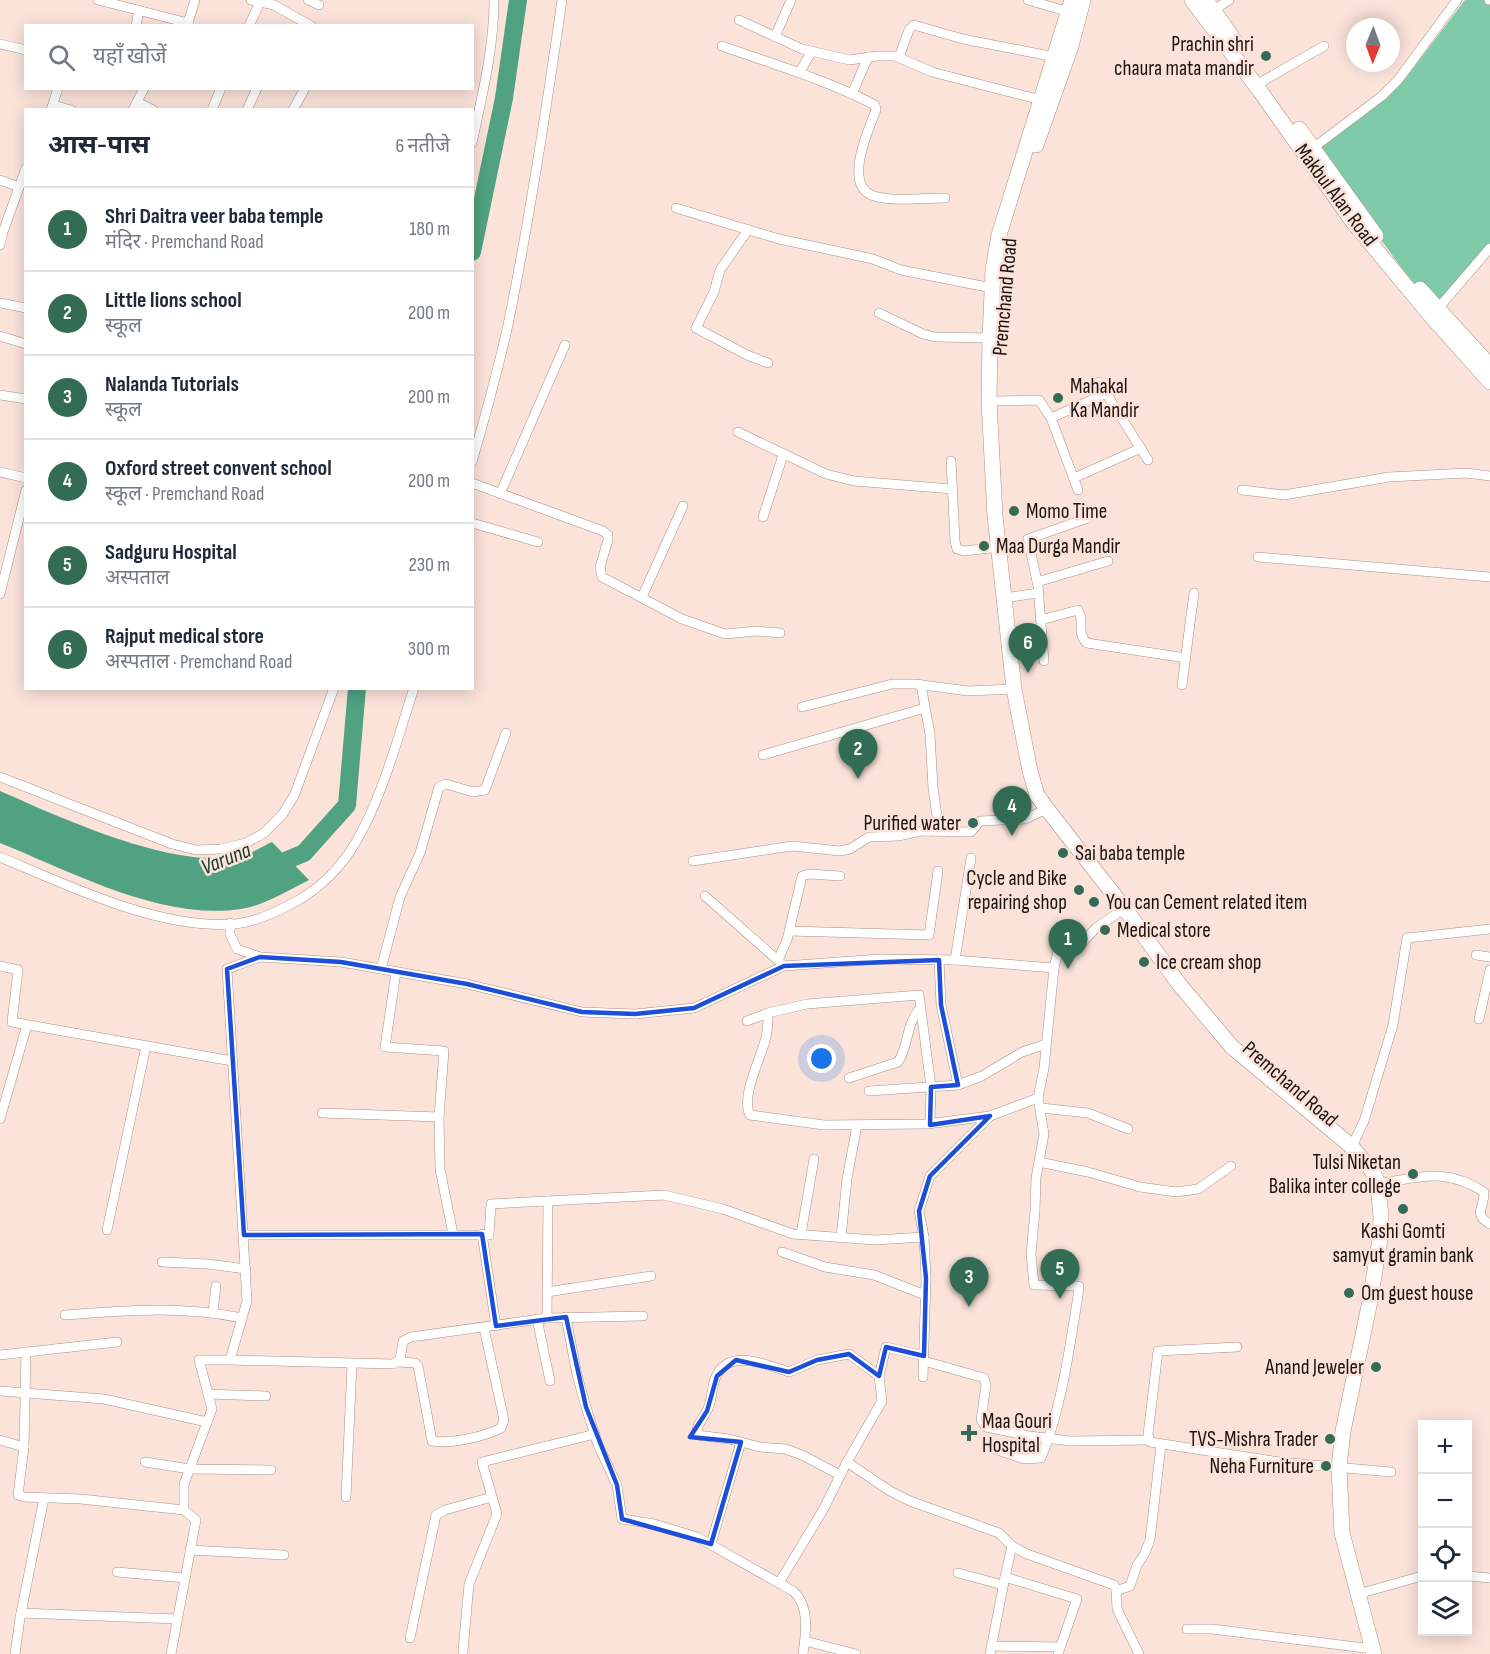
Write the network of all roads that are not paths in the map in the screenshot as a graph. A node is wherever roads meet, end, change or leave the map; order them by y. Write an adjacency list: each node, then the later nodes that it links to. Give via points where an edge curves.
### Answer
1 (98, 0): 17 (street)
2 (195, 0): 21 (street)
3 (308, 0): 14 (street)
4 (494, 0): 46 (street, via 493,29)
5 (562, 0): 78 (street, via 512,306)
6 (791, 0): 23 (street)
7 (1028, 0): 15 (street)
8 (1083, 0): 74 (highway, Premchand Road, via 1008,236 1002,282)
9 (1192, 0): 16 (highway, Makbul Alan Road)
10 (1229, 0): 16 (street)
11 (257, 1): 13 (street); 22 (street)
12 (1455, 1): 47 (street, via 1398,80)
13 (276, 3): 19 (street)
14 (319, 5)
15 (1070, 6): 31 (highway, Premchand Road)
16 (1208, 9): 33 (highway, Makbul Alan Road)
17 (139, 10): 20 (street); 21 (street)
18 (738, 20): 23 (street)
19 (293, 21)
20 (136, 24)
21 (187, 24)
22 (250, 24)
23 (775, 37): 28 (street)
24 (0, 44): 27 (street)
25 (722, 46): 32 (street)
26 (1324, 46): 33 (street)
27 (24, 50)
28 (812, 51): 29 (street, via 850,60); 32 (street)
29 (868, 57): 30 (street); 39 (street)
30 (899, 57): 31 (street, via 914,25); 40 (street, via 932,72)
31 (1055, 57): 40 (highway, Premchand Road)
32 (799, 73): 39 (street)
33 (1259, 83): 47 (highway, Makbul Alan Road); 50 (highway, Makbul Alan Road)
34 (57, 90): 42 (street)
35 (143, 90): 41 (street)
36 (220, 90): 43 (street)
37 (256, 90): 44 (street)
38 (304, 90): 45 (street)
39 (852, 94): 53 (street, via 876,108 861,153 860,177 865,190 881,197)
40 (1041, 100): 58 (highway, Premchand Road, via 999,235)
41 (135, 106)
42 (52, 107)
43 (213, 108)
44 (248, 108)
45 (294, 108)
46 (474, 134)
47 (1313, 148): 50 (highway, Makbul Alan Road)
48 (24, 173): 51 (street)
49 (0, 180): 51 (street)
50 (1333, 184): 62 (highway, Makbul Alan Road, via 1353,222)
51 (17, 191): 52 (street); 56 (street)
52 (24, 197)
53 (945, 198)
54 (676, 208): 55 (street)
55 (748, 230): 58 (street, via 873,259 902,270); 67 (street, via 720,270 696,328)
56 (0, 245)
57 (1490, 248): 62 (street)
58 (992, 288): 64 (highway, Premchand Road)
59 (0, 303): 60 (street)
60 (24, 308)
61 (879, 313): 64 (street, via 935,337)
62 (1435, 313): 68 (highway, Makbul Alan Road); 70 (highway, Makbul Alan Road)
63 (0, 336): 65 (street)
64 (990, 338): 96 (highway, Premchand Road, via 988,401)
65 (24, 343)
66 (565, 345): 90 (street)
67 (768, 363)
68 (1490, 366)
69 (1099, 381): 71 (street)
70 (1490, 382)
71 (1107, 393): 75 (street); 77 (street)
72 (0, 395): 73 (street)
73 (24, 399)
74 (998, 401): 75 (street, via 1039,400); 96 (highway, Premchand Road, via 1003,514)
75 (1051, 418): 85 (street)
76 (738, 432): 79 (street)
77 (1141, 448): 80 (street); 85 (street)
78 (474, 455)
79 (783, 455): 87 (street, via 826,474 854,481); 93 (street)
80 (1148, 460)
81 (951, 461): 87 (street)
82 (0, 472): 84 (street)
83 (1490, 476): 89 (street, via 1467,473 1389,477 1284,495)
84 (24, 478)
85 (1074, 478): 88 (street)
86 (474, 484): 90 (street)
87 (952, 489): 96 (street, via 957,549 964,551)
88 (1078, 490)
89 (1242, 490)
90 (500, 494): 105 (street, via 606,533 600,574)
91 (24, 498): 104 (street)
92 (683, 506): 105 (street)
93 (763, 517)
94 (1088, 518): 101 (street, via 1028,539)
95 (474, 524): 97 (street)
96 (999, 540): 106 (highway, Premchand Road)
97 (538, 542)
98 (1258, 557): 100 (street)
99 (1108, 561): 101 (street)
100 (1490, 577)
101 (1037, 582): 102 (street)
102 (1038, 593): 106 (street); 107 (street)
103 (1194, 593): 109 (street)
104 (0, 594)
105 (642, 597): 108 (street, via 682,619 725,634)
106 (1004, 598): 113 (highway, Premchand Road)
107 (1041, 620): 109 (street, via 1078,610 1081,635 1087,643); 110 (street)
108 (780, 633)
109 (1186, 658): 112 (street)
110 (1044, 662)
111 (921, 685): 113 (street, via 968,691); 116 (street, via 880,686); 117 (street)
112 (1182, 685)
113 (1014, 689): 120 (highway, Premchand Road)
114 (333, 690): 121 (street, via 294,796 264,833 246,843 196,850 172,844)
115 (413, 690): 131 (street, via 371,810 342,863 306,896 256,920)
116 (802, 707)
117 (925, 708): 119 (street); 123 (street)
118 (506, 733): 142 (street, via 485,790 473,792 444,784 439,787 420,853 400,897)
119 (763, 755)
120 (1030, 771): 122 (highway, Premchand Road, via 1037,795); 130 (highway, Premchand Road)
121 (0, 777)
122 (1047, 809): 123 (street, via 1025,819 980,821 971,832); 130 (highway, Premchand Road)
123 (939, 830): 126 (street, via 869,837 840,851 792,846)
124 (0, 857): 131 (street, via 153,915)
125 (971, 858): 138 (street)
126 (693, 861)
127 (938, 872): 133 (street, via 929,935)
128 (840, 876): 133 (street, via 802,876)
129 (705, 896): 139 (street)
130 (1127, 907): 141 (street, via 1096,928 1080,945 1059,951); 167 (highway, Premchand Road, via 1221,1022 1273,1073); 171 (highway, Premchand Road, via 1179,984 1232,1047 1351,1146)
131 (230, 924): 135 (street, via 237,949)
132 (1490, 929): 167 (street, via 1407,938 1393,1024)
133 (789, 931): 139 (street)
134 (1476, 955): 136 (street)
135 (260, 957): 142 (street, via 341,962); 152 (street, via 227,969)
136 (1490, 957)
137 (939, 960): 138 (street); 139 (street); 154 (street, via 941,1005)
138 (955, 960): 141 (street)
139 (781, 963): 144 (street, via 694,1008 635,1014 582,1012 467,984)
140 (0, 966): 149 (street, via 18,970 12,1022)
141 (1054, 968): 150 (street)
142 (381, 969): 144 (street)
143 (1490, 970): 147 (street)
144 (396, 972): 162 (street, via 385,1047 444,1051)
145 (921, 1007): 146 (street, via 920,996 914,994 824,1002); 153 (street, via 912,1020 897,1062); 155 (street)
146 (768, 1013): 148 (street); 165 (street, via 766,1036 750,1090 749,1113 806,1124)
147 (1479, 1019)
148 (747, 1021)
149 (27, 1025): 151 (street); 158 (street)
150 (1046, 1044): 154 (street); 157 (street)
151 (146, 1046): 152 (street); 175 (street)
152 (232, 1061): 179 (street)
153 (849, 1078)
154 (958, 1085): 155 (street)
155 (931, 1087): 156 (street); 164 (street)
156 (869, 1091)
157 (1038, 1098): 159 (street); 161 (street)
158 (2, 1103): 163 (street)
159 (1041, 1108): 166 (street, via 1088,1113); 169 (street, via 1044,1134)
160 (322, 1113): 162 (street)
161 (990, 1116): 164 (street); 181 (street, via 930,1176 920,1211)
162 (439, 1117): 176 (street, via 440,1169)
163 (0, 1119)
164 (930, 1124): 165 (street)
165 (857, 1125): 180 (street)
166 (1128, 1129)
167 (1355, 1140): 171 (highway, Premchand Road, via 1372,1158)
168 (814, 1159): 178 (street)
169 (1039, 1162): 170 (street, via 1176,1192 1198,1189); 215 (street, via 1031,1254 1034,1285 1079,1286)
170 (1231, 1166)
171 (1382, 1184): 172 (street, via 1443,1175); 224 (highway, Premchand Road, via 1380,1239 1343,1431)
172 (1487, 1190): 174 (street, via 1480,1214)
173 (548, 1201): 177 (street, via 491,1204 489,1235); 178 (street, via 664,1196 723,1209); 187 (street)
174 (1490, 1224)
175 (107, 1230)
176 (453, 1234): 177 (street); 179 (street)
177 (482, 1234): 196 (street)
178 (801, 1234): 180 (street)
179 (244, 1235): 184 (street)
180 (841, 1237): 181 (street)
181 (924, 1237): 188 (street)
182 (782, 1252): 188 (street, via 825,1268 874,1275)
183 (162, 1262): 184 (street)
184 (246, 1269): 194 (street, via 247,1301)
185 (651, 1276): 187 (street)
186 (216, 1286): 189 (street)
187 (547, 1292): 192 (street)
188 (925, 1295): 202 (street)
189 (213, 1312): 190 (street, via 173,1309); 194 (street)
190 (64, 1315)
191 (644, 1316): 193 (street)
192 (547, 1317): 193 (street); 195 (street)
193 (566, 1317): 214 (street, via 577,1375)
194 (242, 1318): 203 (street)
195 (537, 1319): 196 (street); 208 (street)
196 (496, 1326): 197 (street)
197 (484, 1328): 204 (street, via 406,1339); 204 (street, via 504,1420 501,1428 489,1434 432,1441 418,1366)
198 (117, 1342): 200 (street)
199 (1237, 1347): 217 (street, via 1158,1350)
200 (26, 1352): 201 (street); 210 (street)
201 (0, 1355)
202 (924, 1358): 206 (street, via 886,1347); 207 (street); 215 (street, via 984,1378 983,1425)
203 (230, 1360): 205 (street); 211 (street, via 199,1360)
204 (398, 1362): 205 (street)
205 (352, 1364): 229 (street)
206 (879, 1376): 218 (street, via 849,1354 817,1360 789,1372 752,1360 736,1360 717,1376 710,1405 696,1433); 223 (street, via 882,1401)
207 (923, 1377)
208 (550, 1381)
209 (0, 1391): 210 (street)
210 (24, 1393): 213 (street, via 104,1399); 221 (street)
211 (208, 1394): 212 (street); 213 (street, via 212,1409)
212 (266, 1396)
213 (207, 1422): 225 (street)
214 (595, 1434): 230 (street, via 483,1461); 233 (street, via 617,1485 622,1519 648,1522)
215 (1049, 1438): 217 (street); 220 (street, via 1041,1458 1024,1459)
216 (0, 1440): 221 (street)
217 (1149, 1440): 219 (street)
218 (741, 1442): 228 (street, via 793,1451); 233 (street)
219 (1161, 1445): 224 (street); 245 (street, via 1147,1549 1130,1586)
220 (986, 1446)
221 (24, 1447): 231 (street, via 17,1493)
222 (144, 1462): 225 (street)
223 (847, 1462): 228 (street); 234 (street, via 890,1491 999,1533)
224 (1343, 1467): 227 (street); 246 (highway, Premchand Road, via 1341,1525)
225 (190, 1469): 226 (street); 232 (street, via 184,1484)
226 (272, 1470)
227 (1391, 1472)
228 (840, 1475): 244 (street)
229 (346, 1497)
230 (492, 1497): 250 (street, via 436,1515); 253 (street, via 497,1518 469,1584)
231 (44, 1498): 232 (street); 247 (street)
232 (184, 1510): 235 (street, via 196,1520)
233 (711, 1544): 244 (street)
234 (1012, 1546): 243 (street); 245 (street, via 1111,1583)
235 (190, 1550): 236 (street); 241 (street)
236 (284, 1556)
237 (117, 1572): 241 (street)
238 (958, 1573): 243 (street)
239 (1472, 1576): 242 (street)
240 (1418, 1577): 246 (street)
241 (185, 1578): 248 (street)
242 (1490, 1578)
243 (1004, 1581): 252 (street); 254 (street, via 1077,1599)
244 (779, 1583): 251 (street, via 802,1601)
245 (1116, 1591): 261 (street, via 1117,1609)
246 (1358, 1594): 255 (highway, Premchand Road)
247 (21, 1613): 248 (street); 257 (street)
248 (177, 1619): 258 (street)
249 (1187, 1629): 255 (street)
250 (410, 1638)
251 (805, 1641): 256 (street); 259 (street)
252 (990, 1650): 254 (street)
253 (463, 1651)
254 (1059, 1651)
255 (1373, 1651)
256 (844, 1652): 260 (street)
257 (15, 1654)
258 (171, 1654)
259 (803, 1654)
260 (856, 1654)
261 (1139, 1654)

